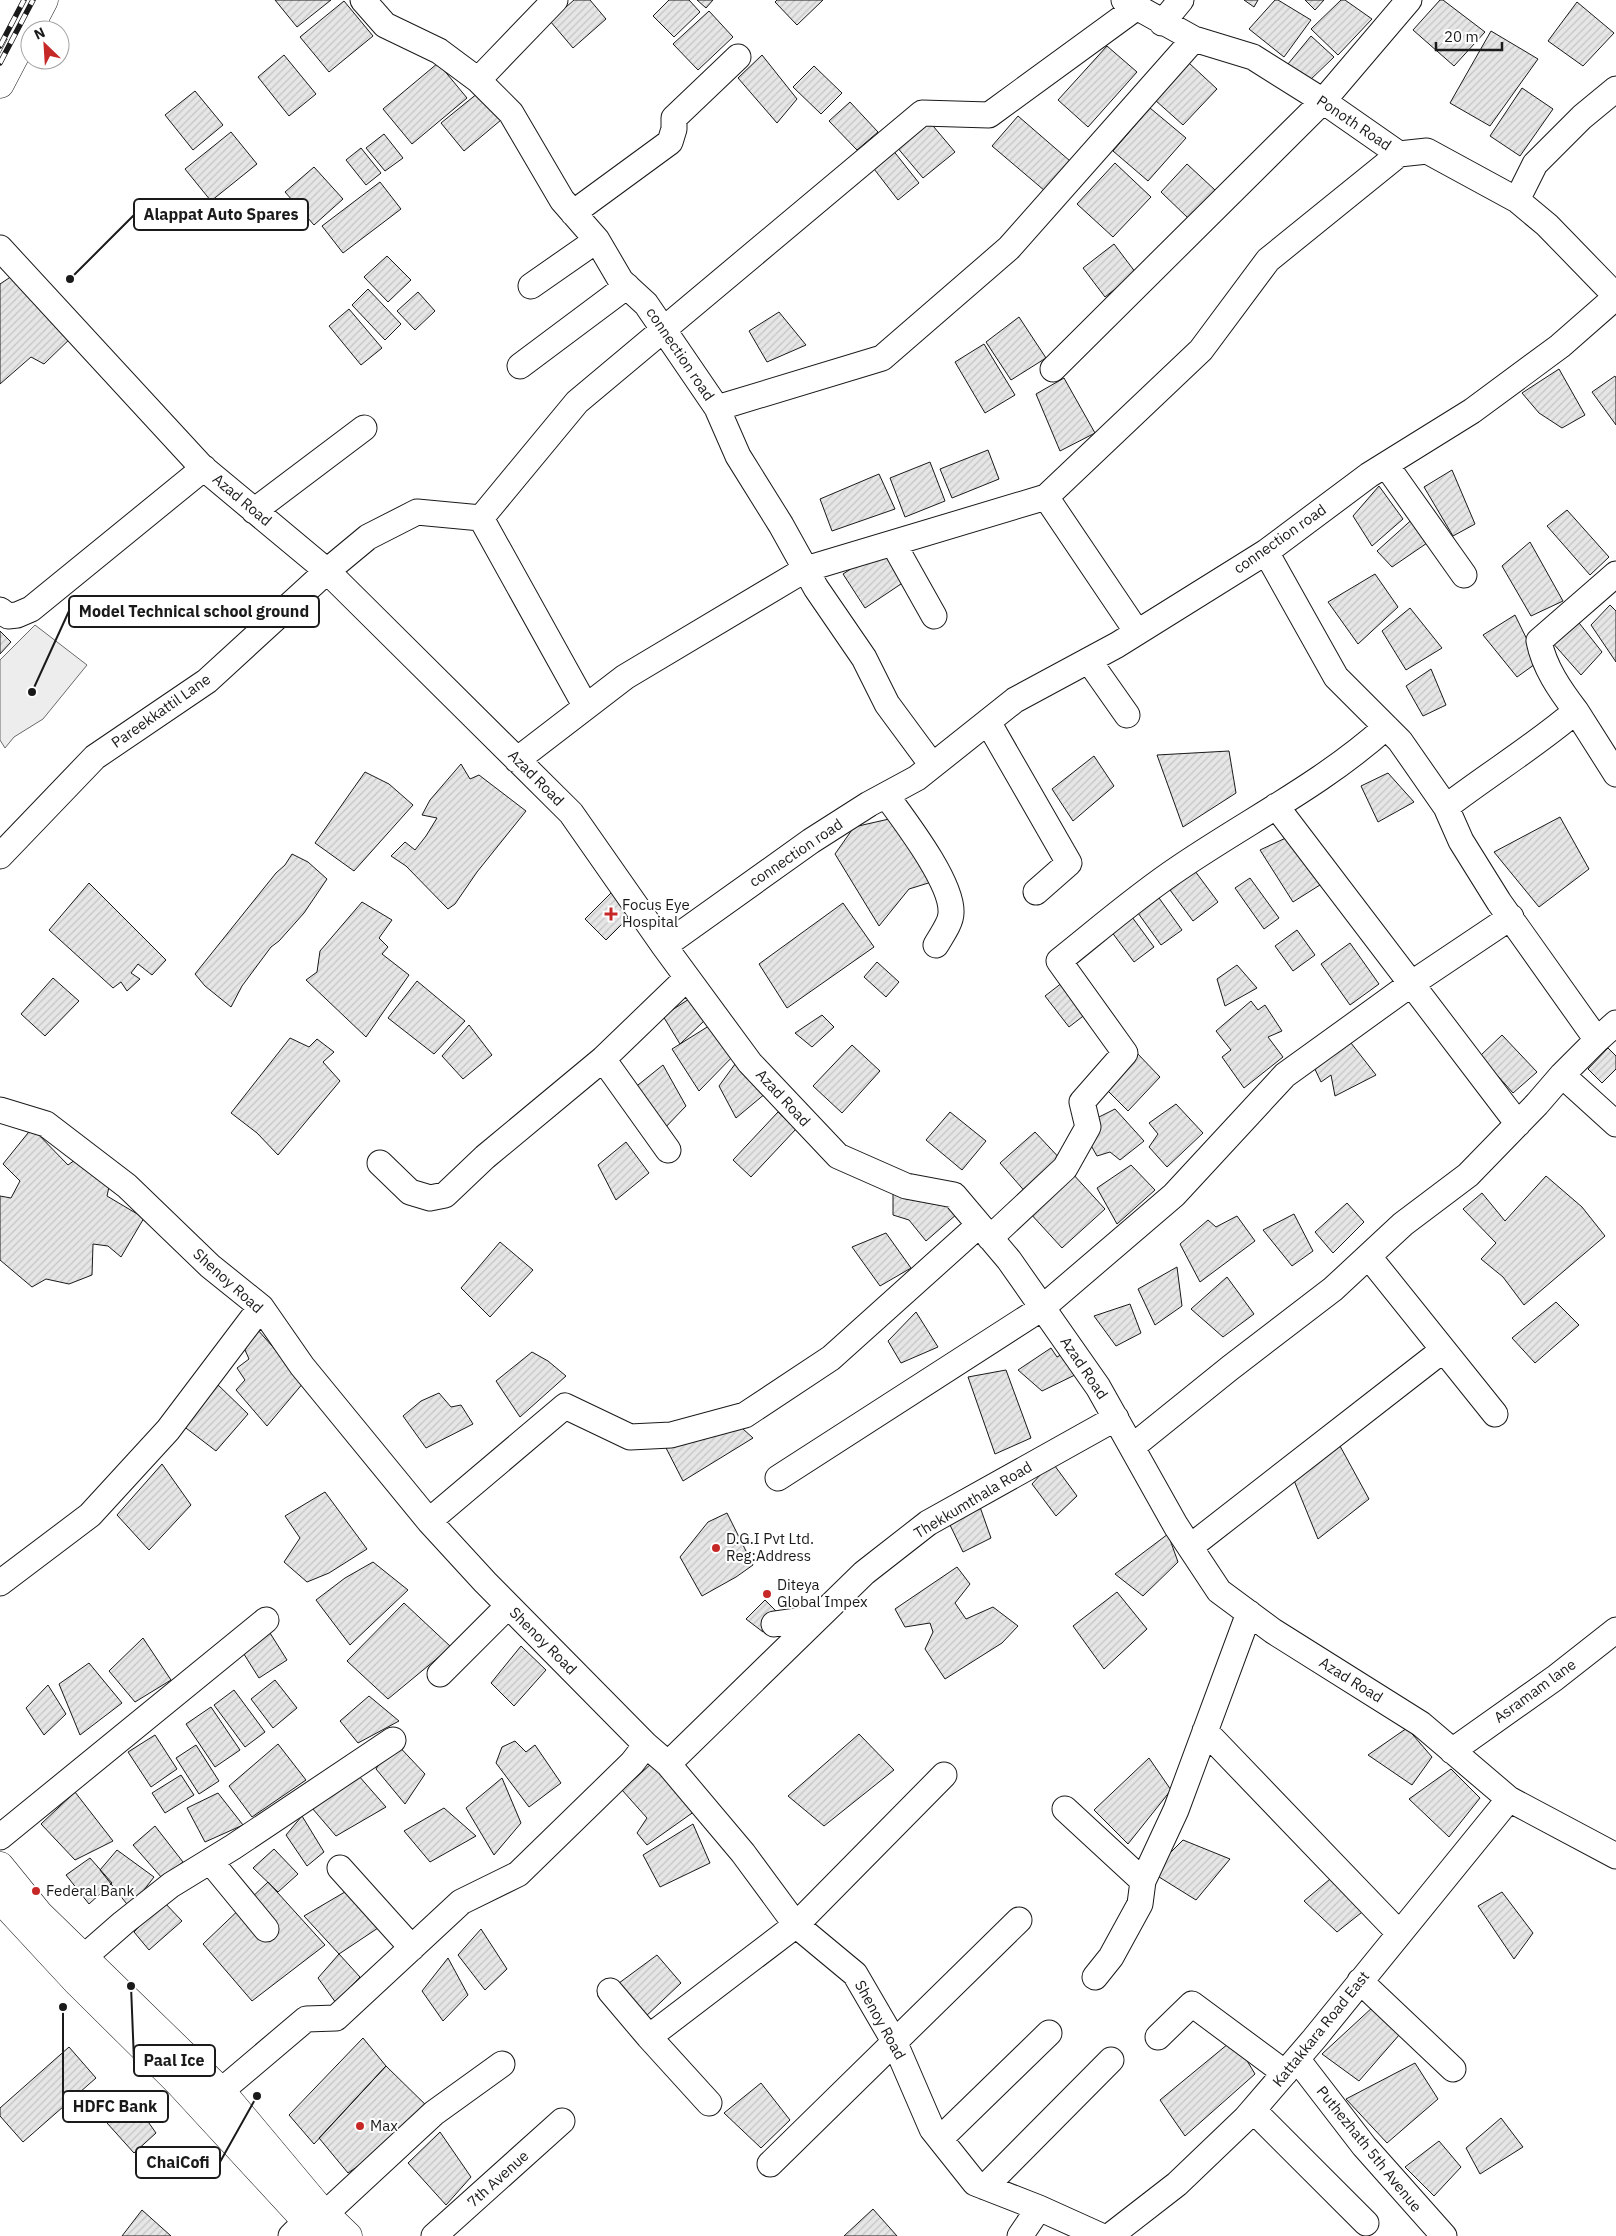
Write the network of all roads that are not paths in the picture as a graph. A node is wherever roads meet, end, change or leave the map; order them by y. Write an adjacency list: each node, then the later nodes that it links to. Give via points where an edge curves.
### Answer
1 (14, 0): 9 (main road)
2 (44, 0): 13 (main road)
3 (363, 0): 12 (street, connection road, via 385,25 439,51)
4 (555, 0): 12 (street)
5 (1181, 0): 8 (street)
6 (1409, 0): 15 (street)
7 (1131, 4): 8 (street, Ponoth Road); 24 (street, via 989,116 922,112)
8 (1162, 23): 10 (street, Ponoth Road)
9 (0, 27)
10 (1194, 39): 15 (street, Ponoth Road, via 1254,57); 27 (street, via 1009,248 882,358)
11 (738, 57): 18 (street, via 674,118 670,142)
12 (478, 80): 18 (street, connection road, via 511,113)
13 (0, 84)
14 (1616, 89): 17 (street, via 1582,117 1535,164)
15 (1323, 101): 16 (street, Ponoth Road); 26 (street)
16 (1399, 154): 17 (street, Ponoth Road, via 1427,151); 31 (street, via 1268,260 1202,350)
17 (1516, 200): 23 (street, Ponoth Road, via 1547,225)
18 (573, 213): 19 (street, connection road)
19 (597, 240): 21 (street); 22 (street, connection road)
20 (0, 248): 30 (street, Azad Road)
21 (532, 286)
22 (627, 286): 24 (street, connection road, via 646,304); 25 (street)
23 (1616, 297): 29 (street, connection road, via 1560,346 1480,405)
24 (663, 328): 27 (street, connection road); 33 (street, via 577,402)
25 (520, 366)
26 (1053, 369)
27 (717, 408): 36 (street, connection road, via 738,456)
28 (364, 428): 32 (street)
29 (1386, 464): 35 (street, connection road); 39 (street)
30 (204, 468): 32 (street, Azad Road); 40 (street, via 31,609 8,616)
31 (1046, 496): 34 (street); 42 (street)
32 (254, 511): 37 (street, Azad Road)
33 (481, 518): 37 (street, Pareekkattil Lane, via 417,512 368,536); 44 (street)
34 (893, 543): 36 (street); 41 (street)
35 (1266, 552): 42 (street, connection road); 48 (street, via 1336,677)
36 (806, 569): 44 (street, via 625,677); 50 (street, connection road, via 864,658 887,704)
37 (327, 571): 49 (street, Azad Road); 55 (street, Pareekkattil Lane, via 207,681 95,758)
38 (1616, 574): 45 (street, via 1538,641 1541,654 1560,689)
39 (1464, 575)
40 (0, 610)
41 (934, 616)
42 (1137, 632): 43 (street, connection road)
43 (1089, 661): 46 (street); 47 (street, connection road, via 1015,700)
44 (586, 707): 49 (street)
45 (1576, 711): 51 (street); 54 (street)
46 (1127, 715)
47 (988, 722): 50 (street, connection road); 56 (street, via 1069,863)
48 (1386, 726): 53 (street, via 1360,750); 54 (street)
49 (517, 760): 59 (street, Azad Road, via 571,813)
50 (932, 765): 52 (street, connection road, via 917,778)
51 (1616, 774)
52 (886, 795): 58 (street, via 921,843 949,896 951,915); 59 (street, connection road, via 811,841)
53 (1276, 806): 61 (street); 71 (street, via 1178,869 1059,960 1125,1052 1082,1102 1088,1127 1065,1168)
54 (1446, 807): 57 (street, via 1461,842)
55 (0, 856)
56 (1036, 892)
57 (1511, 916): 61 (street); 63 (street)
58 (936, 945)
59 (664, 946): 60 (street, Azad Road)
60 (687, 978): 64 (street); 71 (street, Azad Road, via 750,1063 838,1156 906,1186 954,1195)
61 (1412, 984): 67 (street); 74 (street, via 1285,1075 1174,1194)
62 (1616, 1023): 63 (street)
63 (1597, 1040): 65 (street)
64 (603, 1059): 69 (street); 70 (street, via 485,1157 445,1195 430,1198 410,1192)
65 (1562, 1075): 67 (street); 68 (street)
66 (0, 1110): 73 (street, Shenoy Road, via 46,1124 127,1186 210,1266)
67 (1518, 1124): 72 (street, via 1468,1175 1403,1224)
68 (1616, 1124)
69 (668, 1150)
70 (380, 1164)
71 (985, 1232): 74 (street, Azad Road); 80 (street, via 831,1358 745,1415 671,1435 630,1437 565,1406)
72 (1369, 1257): 75 (street); 78 (street)
73 (261, 1307): 80 (street, Shenoy Road, via 302,1366); 82 (street, via 168,1430 90,1514)
74 (1042, 1308): 77 (street, Azad Road); 79 (street)
75 (1443, 1350): 76 (street); 81 (street)
76 (1495, 1414)
77 (1116, 1418): 78 (street, Azad Road); 85 (street, Thekkumthala Road, via 928,1523 864,1573)
78 (1132, 1447): 81 (street, Azad Road)
79 (778, 1478)
80 (429, 1521): 83 (street, Shenoy Road)
81 (1190, 1547): 84 (street, Azad Road, via 1219,1590)
82 (0, 1582)
83 (508, 1606): 89 (street); 92 (street, Shenoy Road)
84 (1249, 1613): 90 (street); 93 (street, Azad Road, via 1421,1724)
85 (816, 1618): 87 (street); 94 (street, Thekkumthala Road)
86 (266, 1620): 98 (street)
87 (774, 1624)
88 (1616, 1630): 93 (street, Asramam lane)
89 (440, 1674)
90 (1205, 1731): 103 (street, via 1176,1810); 108 (street)
91 (392, 1740): 100 (street)
92 (646, 1745): 94 (street, Shenoy Road); 109 (street, via 632,1763 518,1874 462,1902)
93 (1452, 1751): 96 (street, Azad Road)
94 (668, 1764): 106 (street, Shenoy Road, via 744,1853)
95 (944, 1776): 106 (street)
96 (1509, 1799): 99 (street, Azad Road); 108 (street, Kattakkara Road East)
97 (1065, 1809): 103 (street)
98 (0, 1837)
99 (1616, 1856)
100 (210, 1861): 107 (street); 110 (street, via 171,1885)
101 (0, 1866): 110 (main road, via 39,1914)
102 (340, 1868): 109 (street)
103 (1143, 1881): 111 (street, via 1140,1904 1111,1957)
104 (1, 1901): 130 (main road)
105 (1019, 1920): 117 (street)
106 (796, 1925): 115 (street); 117 (street, Shenoy Road, via 854,1974)
107 (266, 1929)
108 (1400, 1933): 112 (street, Kattakkara Road East)
109 (412, 1948): 122 (street, via 336,2018 306,2019)
110 (83, 1958): 122 (main road)
111 (1095, 1977)
112 (1360, 1981): 120 (street, Kattakkara Road East); 121 (street)
113 (610, 1991): 115 (street)
114 (1049, 2033): 126 (street)
115 (649, 2037): 123 (street)
116 (1158, 2037): 120 (street, Puthezhath 5th Avenue, via 1192,2004)
117 (894, 2041): 126 (street, Shenoy Road, via 932,2129); 127 (street)
118 (1111, 2060): 128 (street)
119 (502, 2064): 130 (street, via 434,2113)
120 (1291, 2066): 124 (street, Kattakkara Road East); 137 (street, Puthezhath 5th Avenue)
121 (1453, 2069)
122 (221, 2092): 130 (main road)
123 (709, 2103)
124 (1253, 2110): 131 (street); 136 (street, Kattakkara Road East, via 1177,2184)
125 (562, 2121): 133 (street, 7th Avenue)
126 (940, 2139): 128 (street, Shenoy Road, via 975,2182)
127 (770, 2164)
128 (985, 2187): 129 (street, Shenoy Road)
129 (1039, 2208): 134 (street); 135 (street)
130 (312, 2223): 132 (main road)
131 (1366, 2223)
132 (348, 2236)
133 (434, 2236)
134 (1020, 2236)
135 (1101, 2236)
136 (1110, 2236)
137 (1444, 2236)

